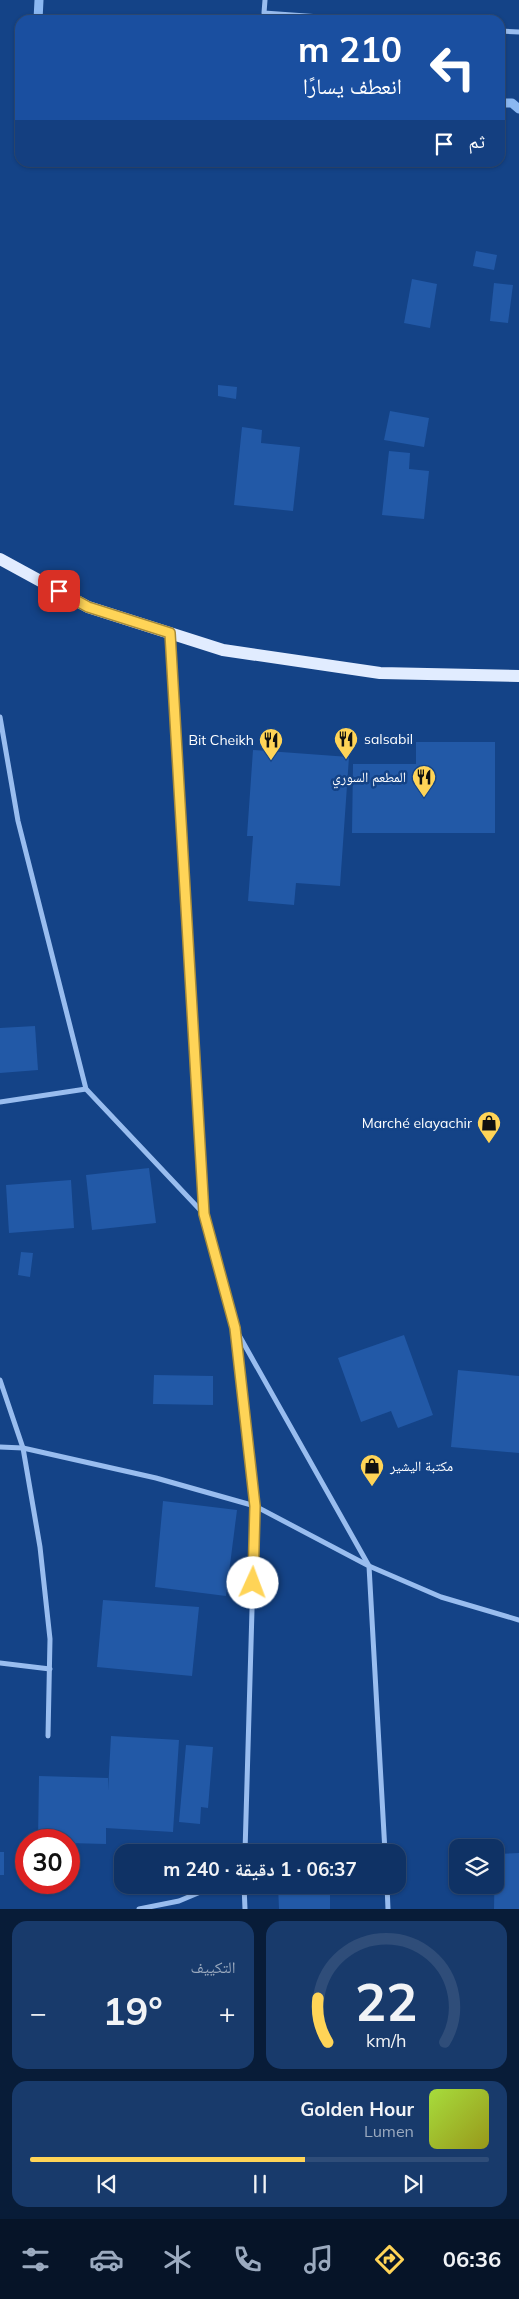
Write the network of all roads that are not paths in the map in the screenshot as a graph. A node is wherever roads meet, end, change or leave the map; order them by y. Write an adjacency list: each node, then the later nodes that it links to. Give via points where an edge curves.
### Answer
1 (265, 0): 2 (street, via 264,12)
2 (301, 15)
3 (505, 31): 4 (street)
4 (519, 32)
5 (0, 559): 6 (main road, via 88,607)
6 (170, 633): 7 (main road, via 223,650 380,673); 11 (street)
7 (519, 676)
8 (0, 718): 9 (street, via 18,821)
9 (86, 1089): 10 (street); 11 (street)
10 (0, 1102)
11 (204, 1214): 12 (street)
12 (235, 1328): 16 (street); 17 (street)
13 (0, 1380): 15 (street)
14 (0, 1447): 15 (street)
15 (23, 1448): 16 (street, via 156,1478); 20 (street, via 41,1556)
16 (255, 1506): 17 (street); 22 (street)
17 (369, 1566): 18 (street, via 441,1597); 23 (street)
18 (519, 1620)
19 (0, 1664): 20 (street)
20 (50, 1669): 21 (street)
21 (48, 1736)
22 (244, 1844)
23 (385, 1844)
24 (196, 1894): 27 (street, via 179,1901)
25 (244, 1894): 28 (street)
26 (387, 1894): 29 (street)
27 (139, 1909)
28 (245, 1909)
29 (388, 1909)

